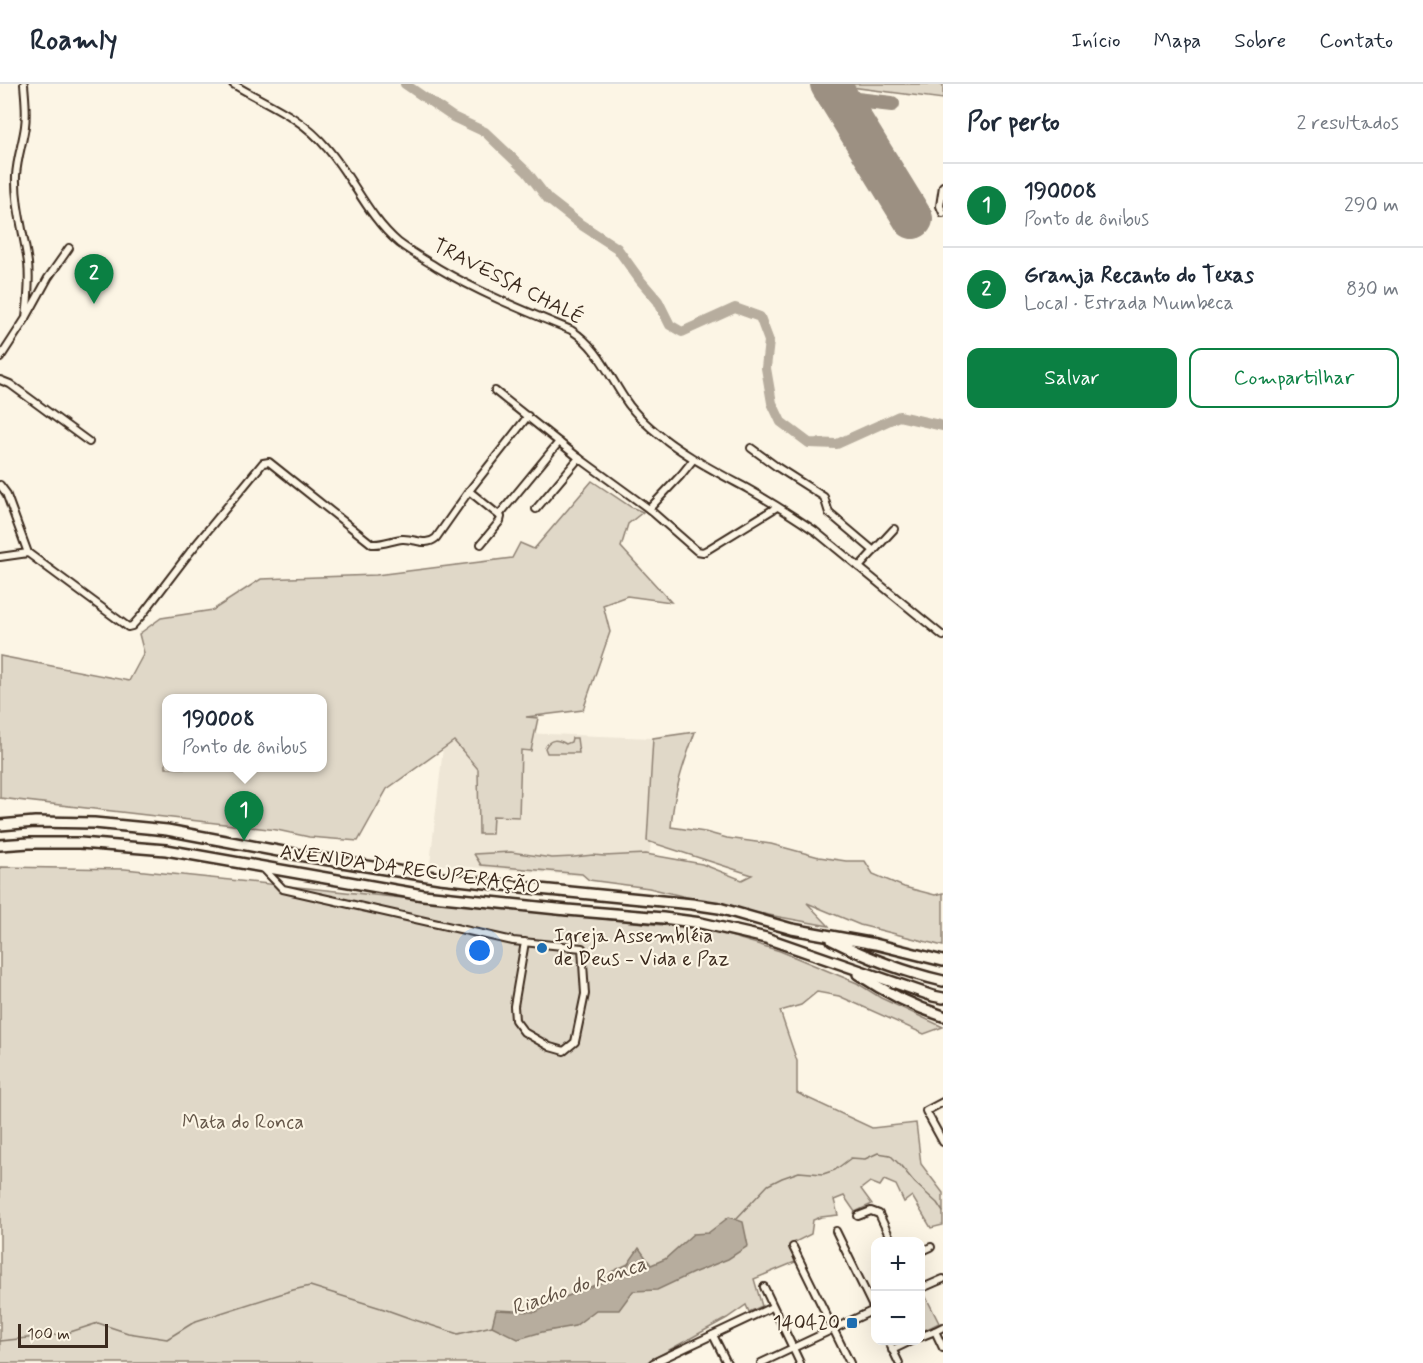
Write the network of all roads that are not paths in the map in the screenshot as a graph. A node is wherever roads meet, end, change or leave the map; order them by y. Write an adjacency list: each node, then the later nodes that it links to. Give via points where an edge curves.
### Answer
1 (24, 84): 6 (street, via 25,125 16,177 28,265)
2 (233, 84): 15 (street, TRAVESSA CHALÉ, via 308,127 327,147 386,231 400,243 465,284 580,336 598,355 641,419)
3 (943, 186): 4 (street)
4 (943, 213)
5 (69, 248): 6 (street)
6 (26, 318): 7 (street)
7 (0, 358)
8 (0, 380): 11 (street)
9 (495, 391): 10 (street)
10 (528, 416): 12 (street); 17 (street)
11 (89, 442)
12 (559, 442): 14 (street); 21 (street)
13 (751, 448): 24 (street, via 824,497 829,513)
14 (579, 458): 19 (street); 20 (street)
15 (693, 459): 18 (street, TRAVESSA CHALÉ); 20 (street)
16 (0, 485): 25 (street)
17 (469, 491): 21 (street); 25 (street, via 430,542 404,539 372,544 266,462 142,615 128,627)
18 (777, 507): 20 (street, via 700,552); 27 (street, TRAVESSA CHALÉ)
19 (536, 509)
20 (649, 509)
21 (500, 516): 23 (street)
22 (894, 529): 24 (street)
23 (482, 544)
24 (874, 551): 27 (street)
25 (28, 553): 26 (street)
26 (0, 557)
27 (859, 567): 28 (street, TRAVESSA CHALÉ)
28 (943, 636)
29 (0, 825): 32 (highway, via 94,823 158,829 448,879 719,908)
30 (0, 845): 31 (highway, AVENIDA DA RECUPERAÇÃO, via 106,844 181,852)
31 (262, 867): 33 (street, via 283,889); 35 (highway, AVENIDA DA RECUPERAÇÃO, via 423,895 701,923 766,938)
32 (822, 935): 34 (highway); 36 (highway, via 887,965)
33 (525, 942): 33 (street, via 582,948 585,994 575,1042 564,1051 524,1032 515,1020)
34 (943, 960)
35 (846, 966): 37 (highway); 38 (highway, via 908,1003)
36 (943, 981)
37 (943, 998)
38 (943, 1016)
39 (943, 1102): 40 (street, via 926,1111)
40 (943, 1142)
41 (858, 1216): 43 (street, via 876,1212)
42 (836, 1231): 50 (street)
43 (890, 1237)
44 (793, 1247): 54 (street)
45 (932, 1247): 46 (street)
46 (925, 1250)
47 (943, 1279): 49 (street)
48 (764, 1287): 51 (street)
49 (925, 1287)
50 (871, 1303)
51 (772, 1307): 56 (street); 60 (street)
52 (871, 1313): 54 (street)
53 (943, 1327): 55 (street)
54 (833, 1328): 60 (street); 68 (street)
55 (935, 1331): 57 (street); 61 (street)
56 (713, 1335): 63 (street); 65 (street)
57 (925, 1335)
58 (890, 1345): 62 (street)
59 (904, 1345): 62 (street)
60 (792, 1347): 66 (street); 67 (street)
61 (943, 1348)
62 (892, 1350): 69 (street)
63 (667, 1360): 64 (street)
64 (653, 1363)
65 (727, 1363)
66 (761, 1363)
67 (800, 1363)
68 (850, 1363)
69 (899, 1363)

